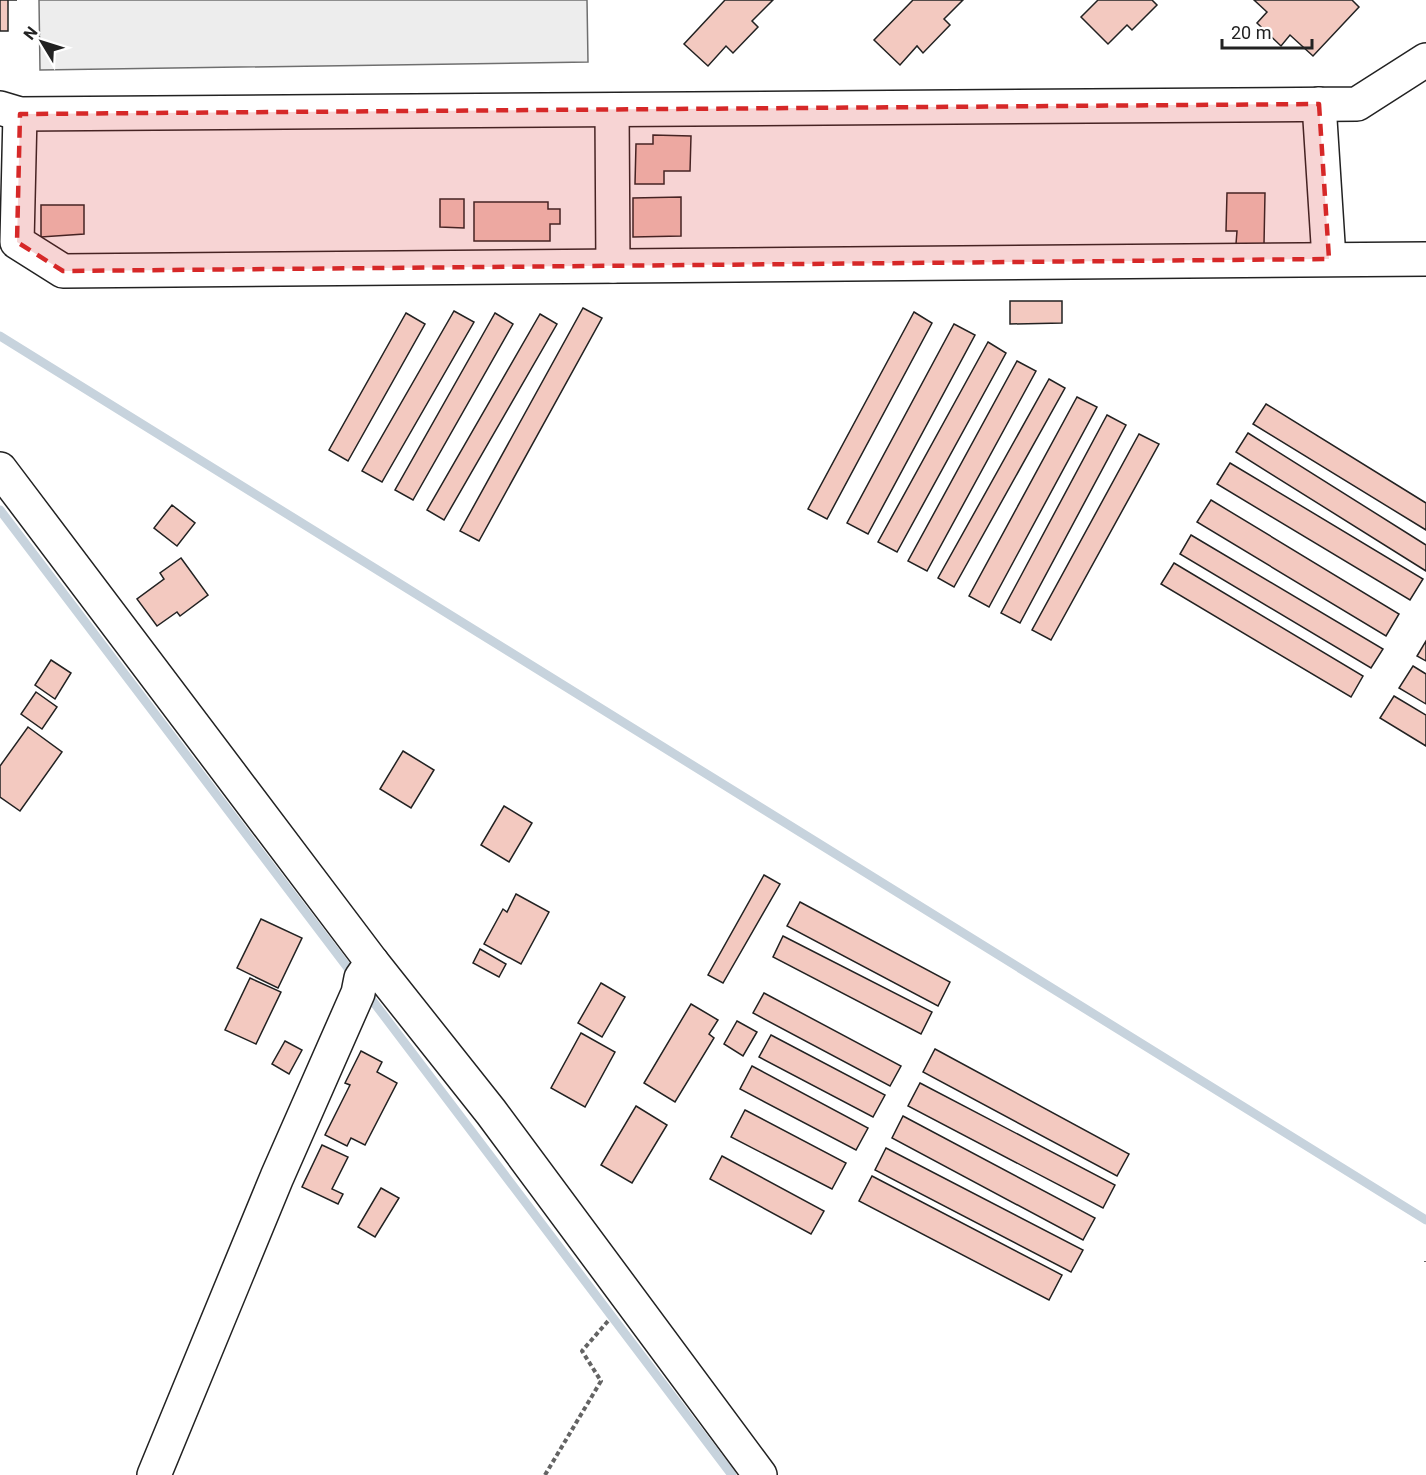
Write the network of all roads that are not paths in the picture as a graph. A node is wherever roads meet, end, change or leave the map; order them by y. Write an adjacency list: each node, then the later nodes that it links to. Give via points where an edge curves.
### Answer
1 (1426, 60): 2 (street, via 1357,104)
2 (1319, 104): 4 (street); 6 (street)
3 (10, 111): 4 (street); 7 (street, via 17,242 63,271)
4 (612, 111): 7 (street)
5 (1426, 259): 6 (street)
6 (1329, 260): 7 (street)
7 (613, 267)
8 (0, 469): 9 (street)
9 (363, 978): 10 (street); 11 (street, via 492,1112)
10 (154, 1475)
11 (760, 1475)

